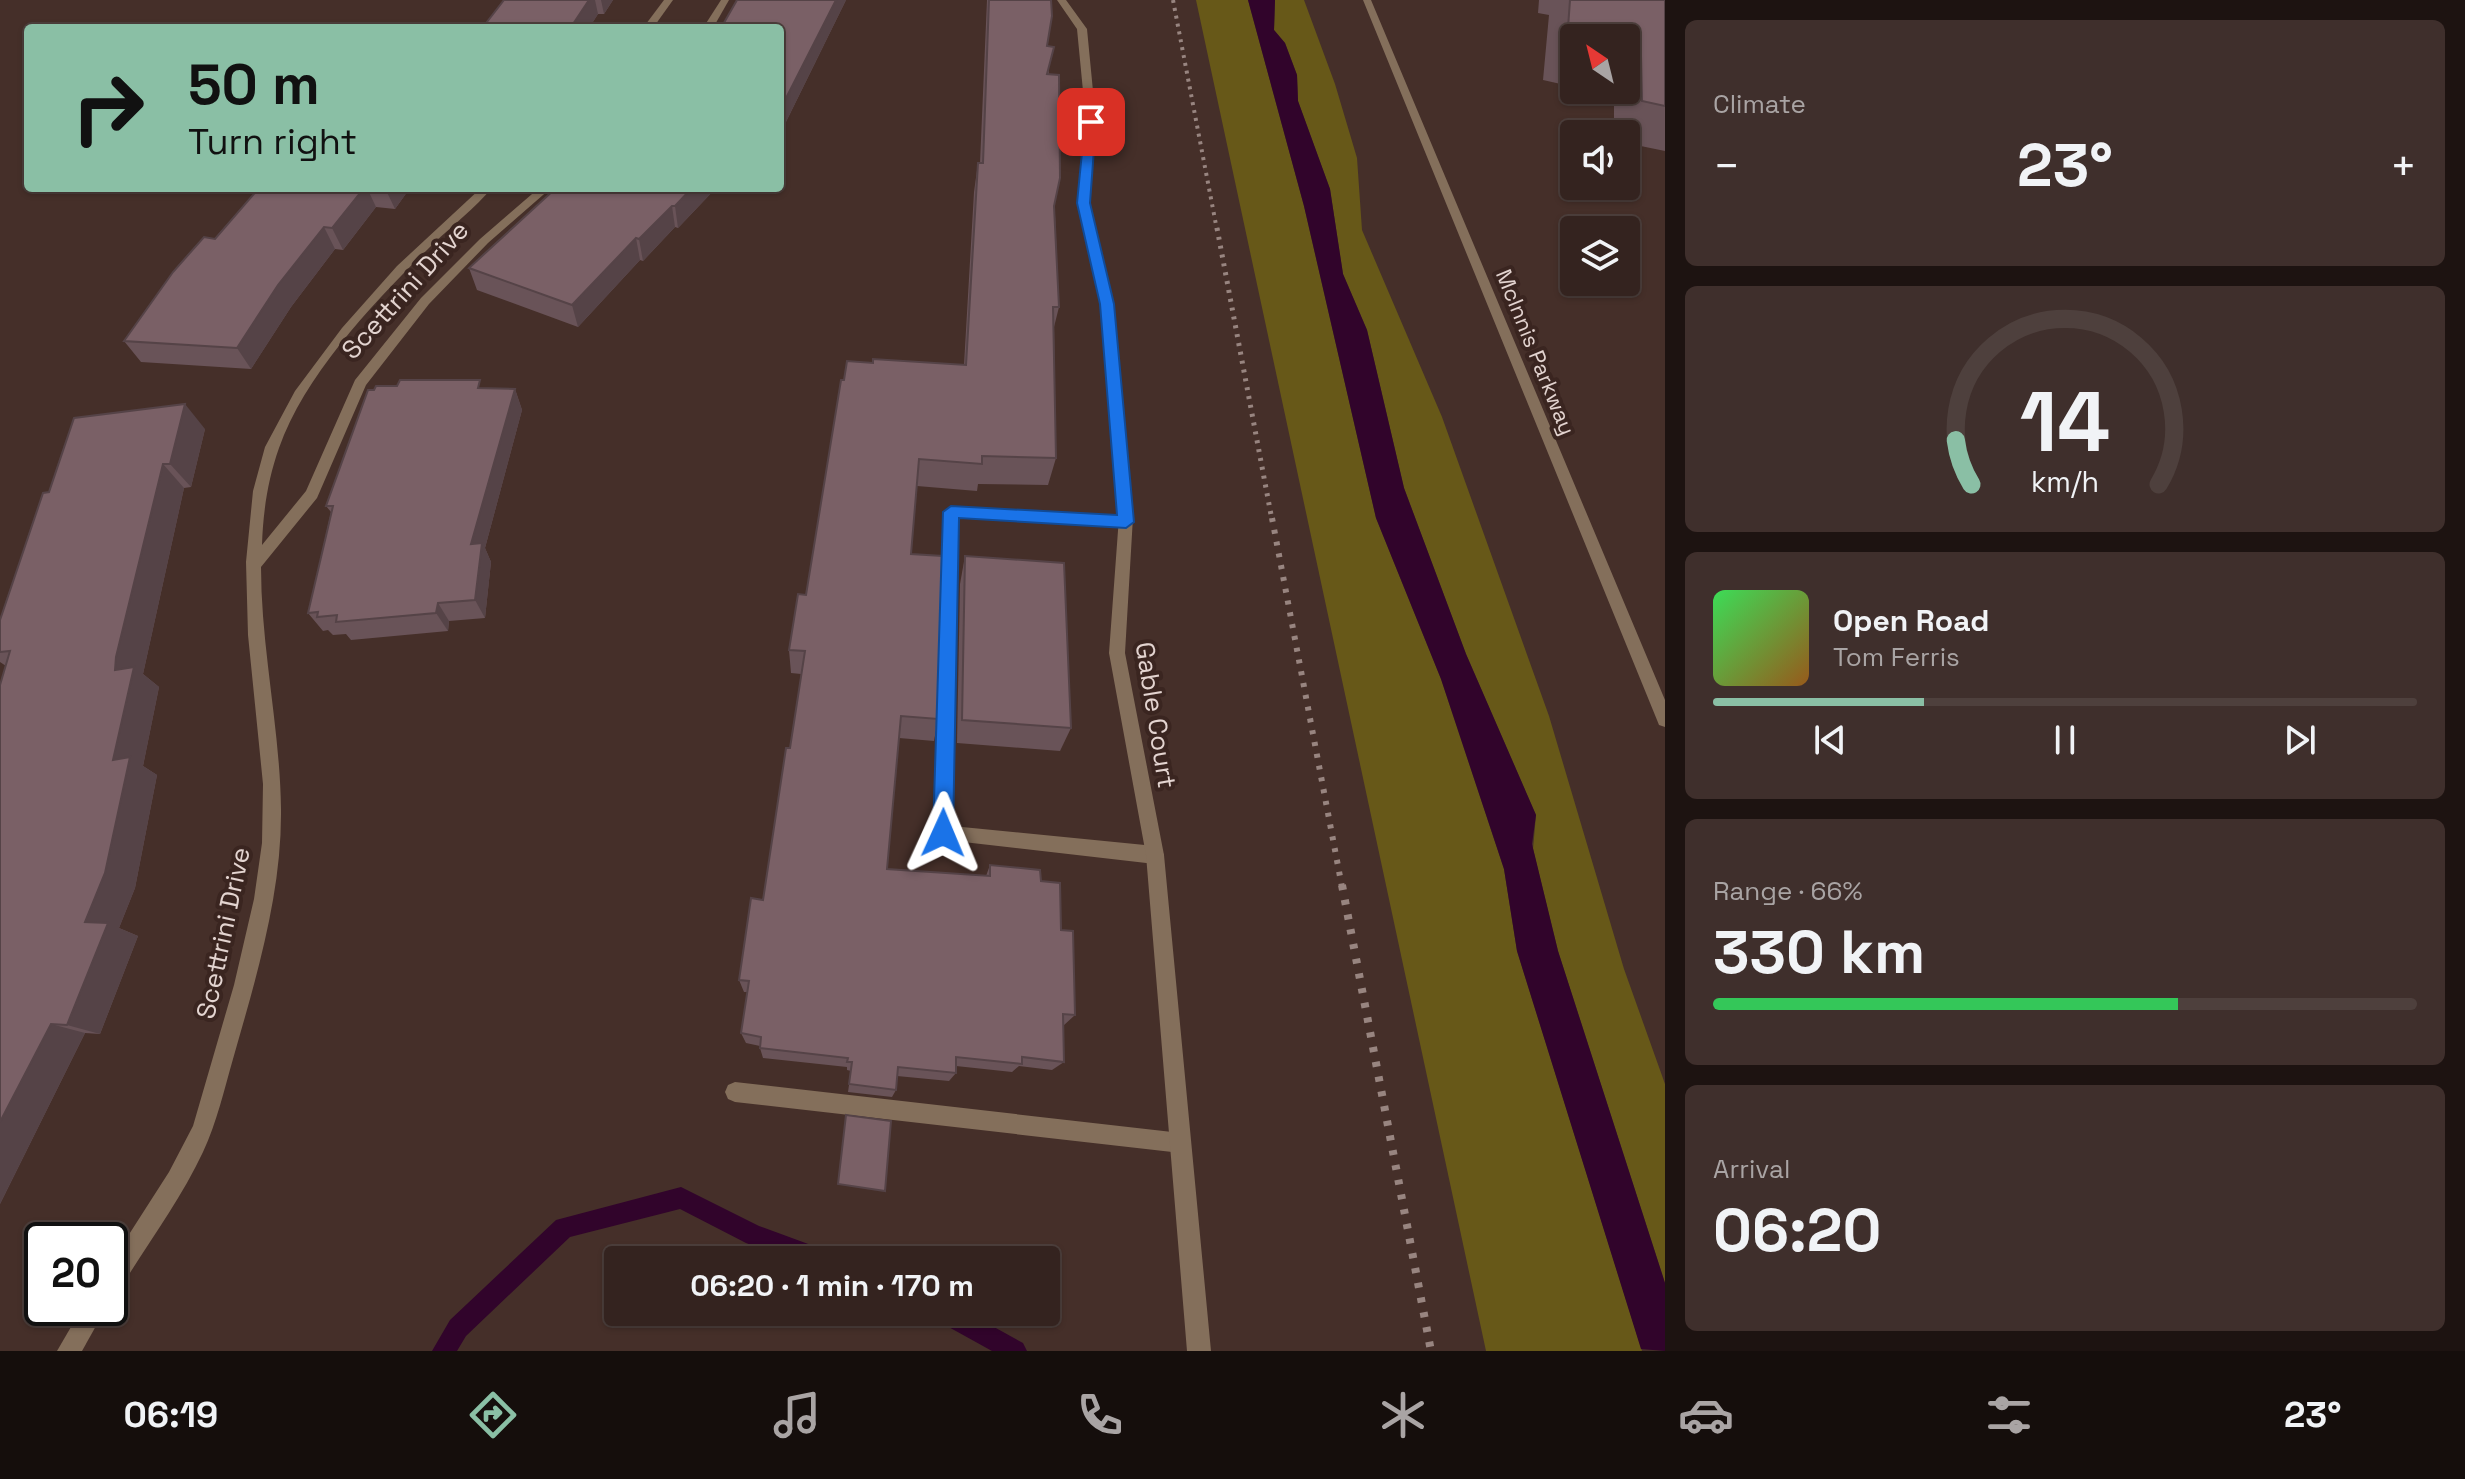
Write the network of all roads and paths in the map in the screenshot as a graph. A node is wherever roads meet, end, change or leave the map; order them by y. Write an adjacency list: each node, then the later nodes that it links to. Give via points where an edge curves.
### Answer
1 (669, 0): 5 (street)
2 (725, 0): 6 (street)
3 (1061, 0): 9 (street, Gable Court, via 1082,29 1091,122 1083,203 1107,304)
4 (1367, 0): 11 (street, McInnis Parkway)
5 (651, 24)
6 (710, 24)
7 (483, 192): 10 (street, Scettrini Drive, via 373,299 308,382 280,429 259,496)
8 (541, 192): 10 (street, Scettrini Drive, via 425,301 360,383 312,494)
9 (1126, 522): 12 (street, Gable Court, via 1117,653); 12 (street, via 951,512 943,833)
10 (253, 566): 15 (street, Scettrini Drive, via 268,722 271,842 247,978 197,1142)
11 (1665, 720)
12 (1155, 855): 14 (street, Gable Court)
13 (735, 1092): 14 (street)
14 (1181, 1143): 18 (street, Gable Court)
15 (128, 1255)
16 (84, 1326): 17 (street)
17 (69, 1351)
18 (1199, 1351)

